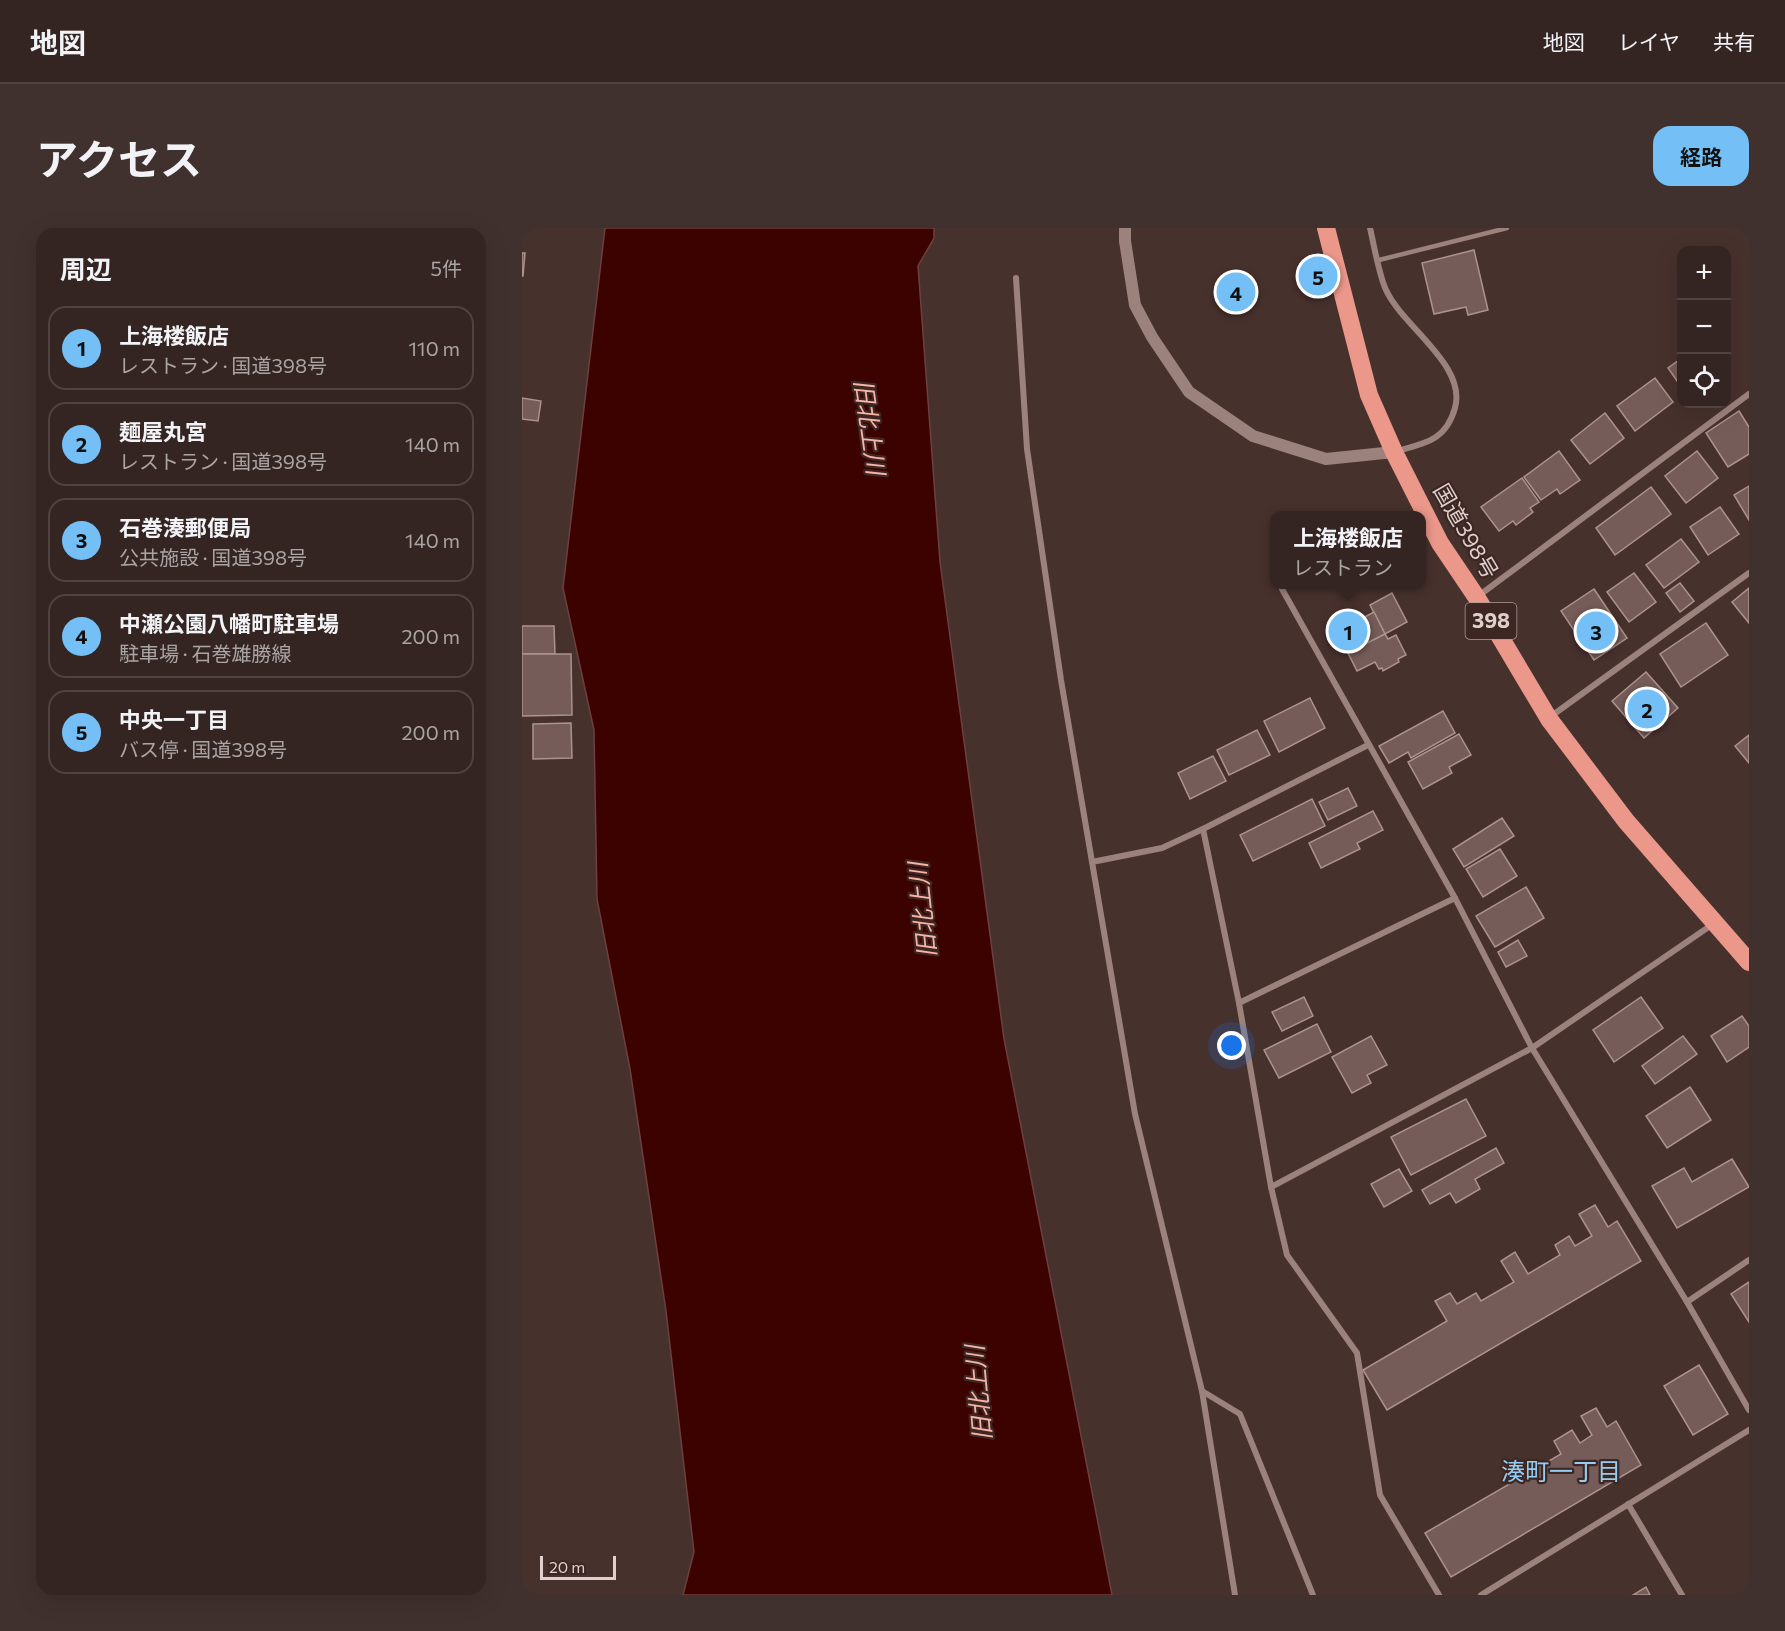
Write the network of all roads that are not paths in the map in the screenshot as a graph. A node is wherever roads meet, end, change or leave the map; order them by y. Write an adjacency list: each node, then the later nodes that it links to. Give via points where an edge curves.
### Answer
1 (1125, 228): 8 (main road, via 1135,304 1152,338 1190,392 1253,436 1326,459)
2 (1326, 228): 8 (highway, 国道398号 / 398, via 1369,395)
3 (1370, 228): 5 (street)
4 (1507, 228): 5 (lane)
5 (1378, 260): 8 (street, via 1386,289 1400,313 1446,365 1455,384 1457,401 1451,424 1432,441)
6 (1016, 278): 17 (street, via 1027,449)
7 (1749, 394): 13 (street)
8 (1394, 452): 9 (highway, 国道398号 / 398)
9 (1424, 511)
10 (1426, 515): 13 (highway, 国道398号 / 398)
11 (1749, 573): 14 (street)
12 (1282, 589): 15 (street)
13 (1477, 598): 14 (highway, 国道398号 / 398)
14 (1549, 719): 19 (highway, 国道398号 / 398, via 1626,821)
15 (1368, 745): 16 (street); 18 (street)
16 (1203, 829): 17 (street, via 1162,848); 21 (street)
17 (1092, 862): 26 (street, via 1135,1114)
18 (1455, 898): 21 (street); 22 (street)
19 (1714, 923): 20 (highway, 国道398号 / 398); 22 (street)
20 (1744, 953)
21 (1239, 1004): 23 (street)
22 (1532, 1048): 23 (street); 25 (street)
23 (1270, 1186): 32 (street, via 1287,1255 1357,1353 1380,1494)
24 (1749, 1260): 25 (street)
25 (1687, 1302): 27 (street)
26 (1202, 1391): 30 (street); 31 (street, via 1240,1414)
27 (1749, 1410)
28 (1749, 1430): 29 (street)
29 (1628, 1504): 33 (street); 34 (street)
30 (1234, 1595)
31 (1313, 1595)
32 (1439, 1595)
33 (1481, 1595)
34 (1682, 1595)

